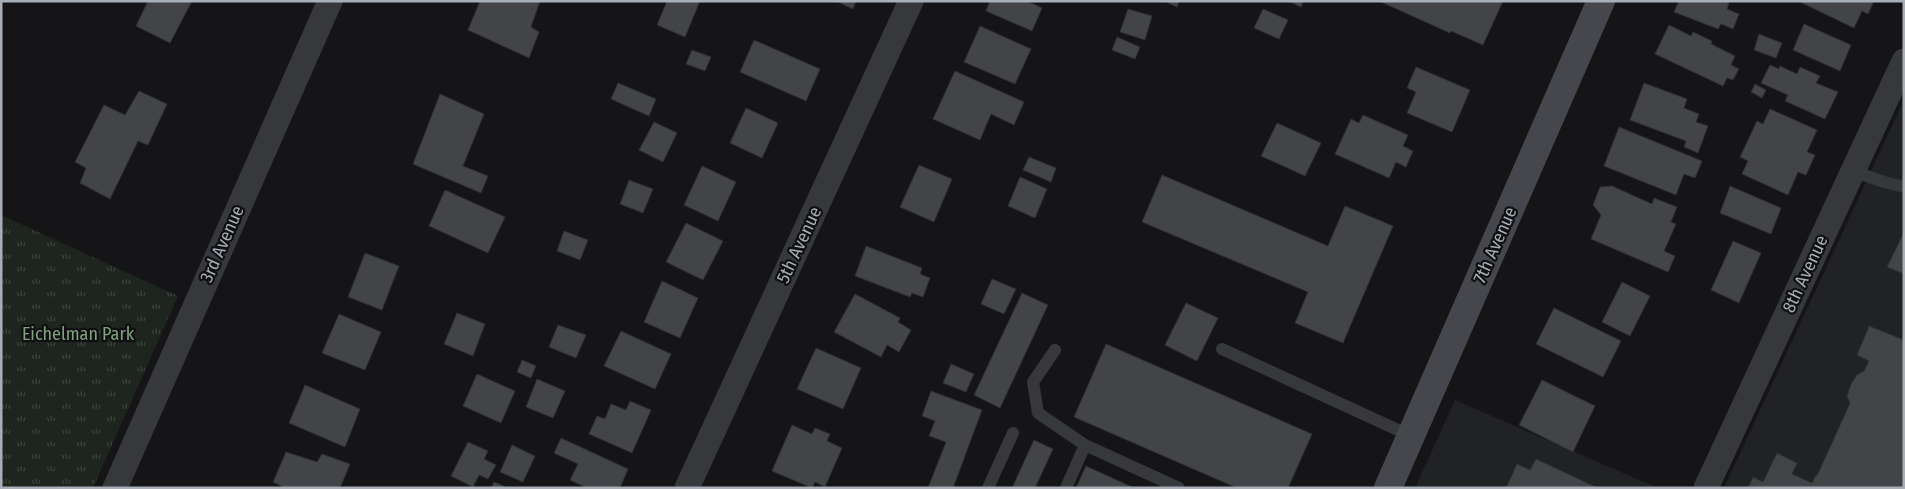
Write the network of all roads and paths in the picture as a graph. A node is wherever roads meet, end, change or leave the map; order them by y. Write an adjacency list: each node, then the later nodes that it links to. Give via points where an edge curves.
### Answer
1 (330, 1): 12 (street, 3rd Avenue)
2 (911, 1): 13 (street, 5th Avenue)
3 (1601, 1): 10 (street, 7th Avenue)
4 (1904, 61): 5 (street, 8th Avenue)
5 (1853, 171): 6 (lane); 18 (street, 8th Avenue)
6 (1904, 186)
7 (1222, 349): 10 (lane)
8 (1055, 350): 11 (lane, via 1033,382 1038,413)
9 (1013, 433): 14 (lane)
10 (1411, 436): 17 (street, 7th Avenue)
11 (1085, 445): 15 (lane); 16 (lane)
12 (115, 488)
13 (687, 488)
14 (988, 488)
15 (1066, 488)
16 (1180, 488)
17 (1388, 488)
18 (1706, 488)

